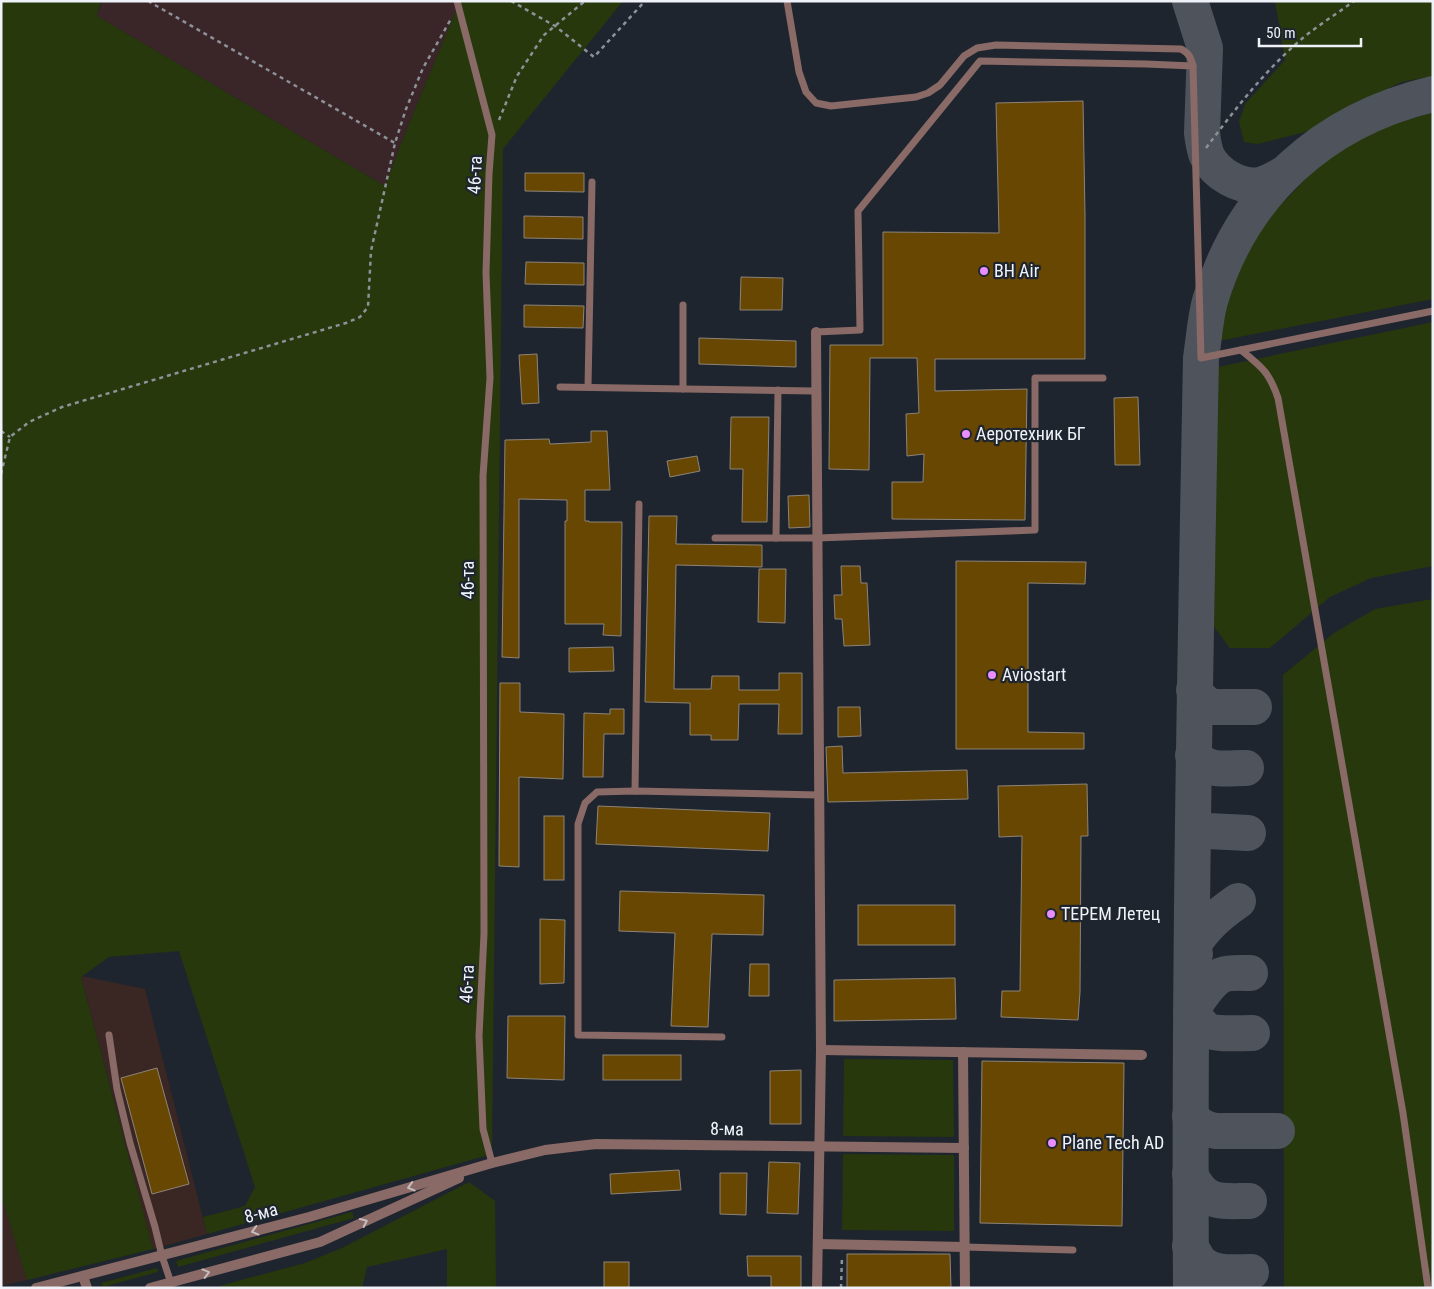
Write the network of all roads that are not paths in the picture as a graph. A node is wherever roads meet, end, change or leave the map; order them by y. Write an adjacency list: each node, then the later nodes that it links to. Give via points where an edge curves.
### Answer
1 (457, 1): 28 (lane, 46-та, via 492,135 486,273 490,378 483,476 484,934 479,1036 483,1129)
2 (786, 1): 3 (lane, via 799,72 806,92 816,103 831,106 928,93 940,85 964,56 977,48 996,45 1181,49 1187,52)
3 (1193, 66): 7 (lane, via 980,61 858,211 860,330); 8 (lane, via 1201,358)
4 (592, 182): 11 (lane)
5 (683, 305): 12 (lane)
6 (1433, 311): 8 (lane)
7 (816, 332): 14 (street)
8 (1241, 350): 40 (lane, via 1264,369 1278,398 1401,1103)
9 (1103, 378): 18 (lane, via 1035,378 1036,530)
10 (560, 387): 11 (lane)
11 (588, 387): 12 (lane)
12 (683, 389): 13 (lane)
13 (778, 390): 14 (lane); 17 (lane)
14 (816, 391): 18 (street)
15 (639, 504): 19 (lane)
16 (715, 538): 17 (lane)
17 (776, 538): 18 (lane)
18 (817, 538): 20 (street)
19 (635, 791): 20 (lane); 22 (lane, via 597,792 585,803 578,824 578,1035)
20 (819, 795): 23 (street)
21 (109, 1035): 32 (lane, via 119,1098)
22 (722, 1037)
23 (821, 1050): 24 (street); 26 (street)
24 (963, 1052): 25 (street); 27 (street)
25 (1142, 1055)
26 (820, 1146): 27 (street, 8-ма); 28 (street, 8-ма, via 596,1144 545,1150); 29 (street)
27 (964, 1148): 30 (street)
28 (492, 1163): 32 (street, 8-ма, one-way to 32); 34 (street, 8-ма, one-way to 28, via 320,1242)
29 (818, 1244): 30 (street); 38 (street)
30 (965, 1247): 31 (lane); 39 (street)
31 (1073, 1250)
32 (162, 1256): 33 (street, 8-ма); 34 (lane)
33 (83, 1276): 35 (street, 8-ма); 36 (street)
34 (171, 1283): 37 (street, 8-ма)
35 (36, 1288)
36 (87, 1288)
37 (150, 1288)
38 (817, 1288)
39 (965, 1288)
40 (1428, 1288)

